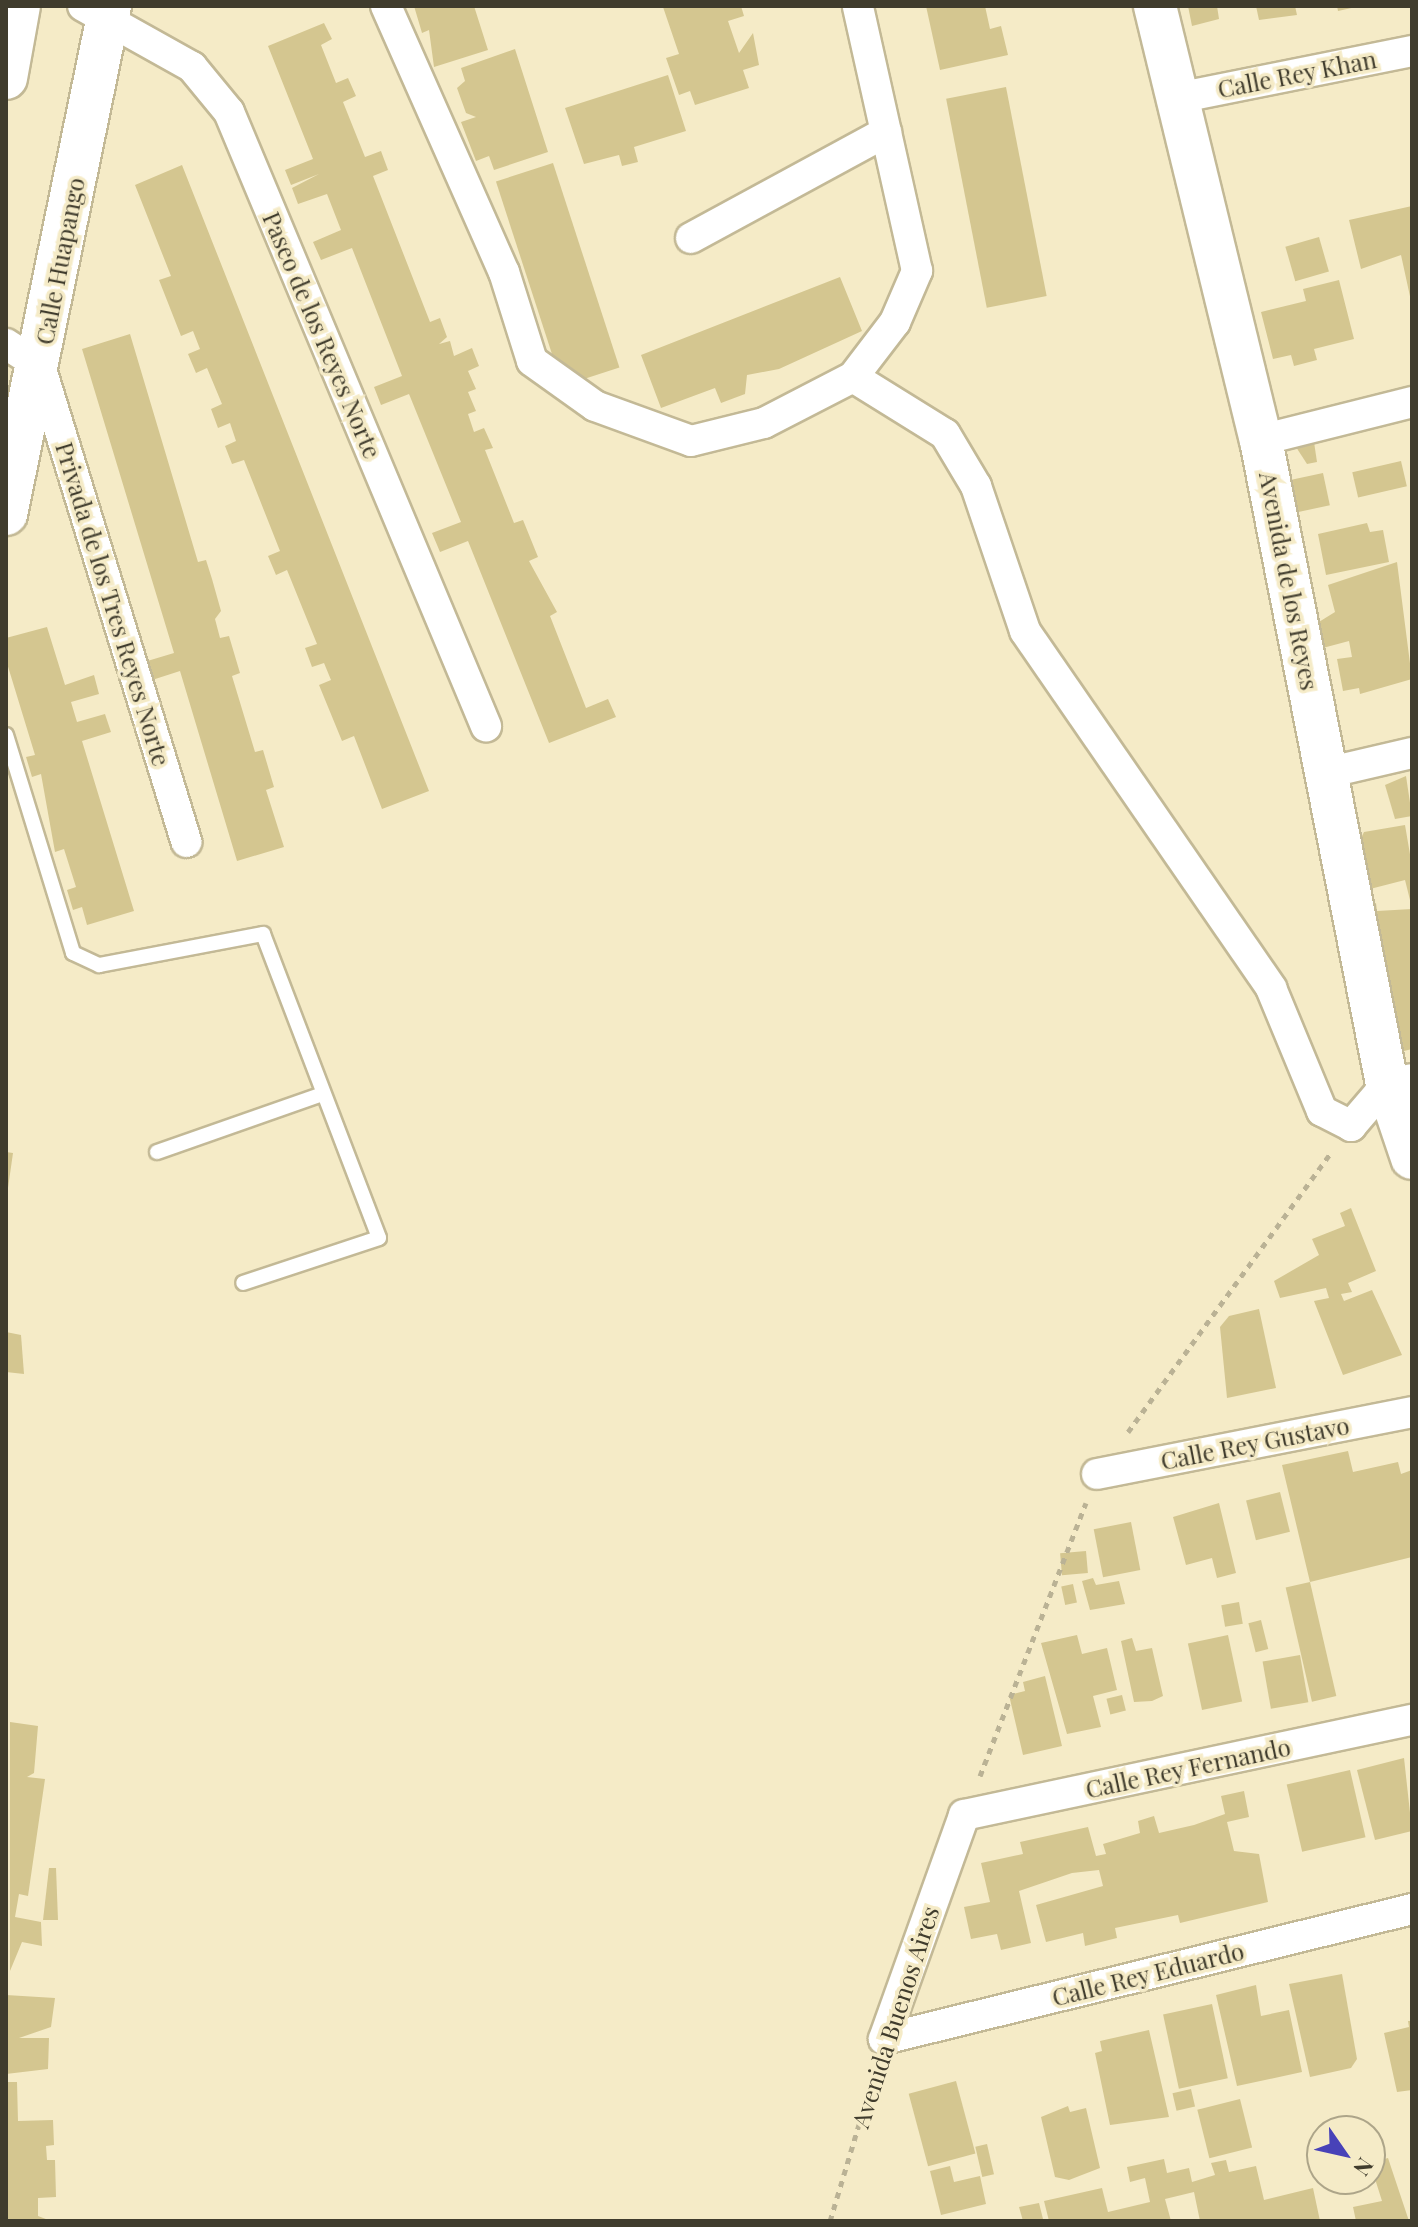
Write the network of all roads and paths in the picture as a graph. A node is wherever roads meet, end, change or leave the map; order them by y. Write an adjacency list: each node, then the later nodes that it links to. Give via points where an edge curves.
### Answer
1 (19, 6): 7 (main road)
2 (386, 6): 12 (street, via 504,272 532,361 595,406 691,441 764,423)
3 (858, 6): 9 (street)
4 (1155, 6): 8 (main road, Avenida de los Reyes)
5 (100, 11): 11 (main road, Calle Huapango); 16 (street, Paseo de los Reyes Norte, via 192,67 229,112)
6 (1412, 51): 8 (street, Calle Rey Khan)
7 (6, 78)
8 (1182, 97): 14 (main road, Avenida de los Reyes)
9 (886, 132): 10 (street); 12 (street, via 917,271 895,322)
10 (691, 238)
11 (23, 355): 15 (main road, Calle Huapango); 20 (street, Privada de los Tres Reyes Norte)
12 (853, 377): 21 (street, via 945,434 976,486 1025,631 1271,988 1322,1111 1351,1126)
13 (1412, 402): 14 (street)
14 (1261, 440): 19 (main road, Avenida de los Reyes)
15 (6, 514)
16 (486, 726)
17 (6, 735): 22 (lane, via 73,953 99,965 263,934)
18 (1412, 753): 19 (street)
19 (1326, 773): 21 (main road, Avenida de los Reyes)
20 (186, 842)
21 (1399, 1081): 24 (main road, Avenida de los Reyes)
22 (323, 1094): 23 (lane); 25 (lane, via 379,1238)
23 (157, 1152)
24 (1412, 1158)
25 (243, 1283)
26 (1412, 1412): 27 (street, Calle Rey Gustavo)
27 (1097, 1474)
28 (1412, 1720): 29 (street, Calle Rey Fernando)
29 (964, 1815): 31 (street, Avenida Buenos Aires)
30 (1412, 1909): 31 (street, Calle Rey Eduardo)
31 (884, 2039): 32 (path, Avenida Buenos Aires)
32 (830, 2221)

